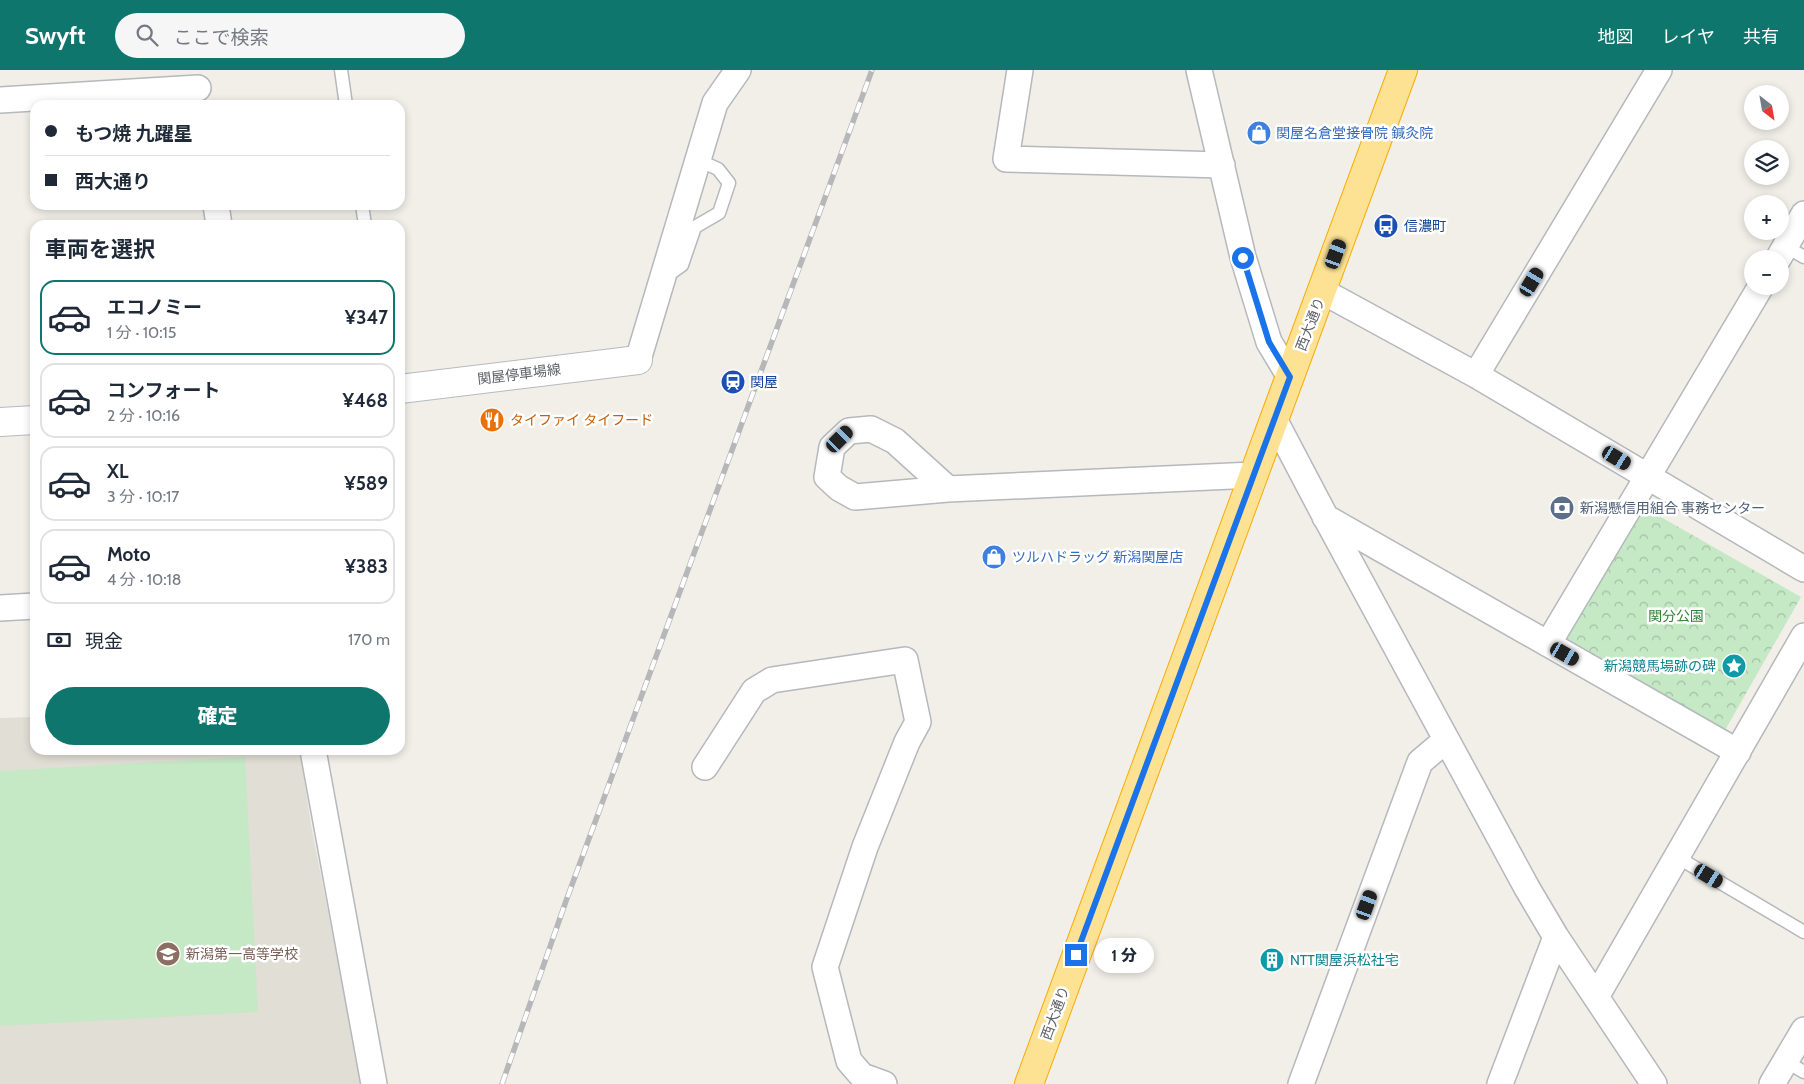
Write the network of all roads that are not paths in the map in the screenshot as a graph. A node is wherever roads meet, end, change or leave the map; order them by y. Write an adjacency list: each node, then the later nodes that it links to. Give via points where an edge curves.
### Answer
1 (341, 70): 9 (lane)
2 (738, 70): 10 (street, via 715,102)
3 (1020, 70): 11 (street, via 1006,159)
4 (1199, 70): 11 (street)
5 (1403, 70): 15 (highway, 西大通り)
6 (1659, 70): 18 (street)
7 (198, 88): 8 (street)
8 (0, 100)
9 (345, 100)
10 (698, 160): 14 (street); 14 (lane, via 718,169 729,183 719,213 695,227 682,265)
11 (1222, 165): 19 (street, via 1243,258 1269,342)
12 (1804, 214): 13 (street)
13 (1789, 254)
14 (663, 278): 17 (street)
15 (1322, 291): 18 (street); 19 (highway, 西大通り)
16 (1756, 295): 25 (street)
17 (638, 360): 20 (main road, 関屋停車場線)
18 (1476, 374): 25 (street)
19 (1290, 377): 21 (highway, 西大通り)
20 (405, 388)
21 (1274, 419): 24 (highway, 西大通り); 27 (street)
22 (30, 420): 23 (main road)
23 (0, 422)
24 (1253, 475): 26 (street); 45 (highway, 西大通り)
25 (1648, 477): 28 (street); 32 (street)
26 (948, 489)
27 (1325, 516): 32 (street); 33 (street)
28 (1804, 569)
29 (30, 606): 30 (street)
30 (0, 608)
31 (1804, 636): 34 (street)
32 (1548, 644): 34 (street)
33 (1446, 740): 39 (street); 46 (street, via 1420,762)
34 (1738, 752): 37 (street)
35 (314, 755): 43 (street)
36 (705, 766): 44 (street, via 754,691 772,680 905,660 918,722 865,847 825,966 849,1061 862,1076)
37 (1677, 857): 38 (lane); 40 (street)
38 (1804, 932)
39 (1556, 937): 40 (street); 47 (street)
40 (1596, 997): 48 (street)
41 (1804, 1030): 42 (street)
42 (1795, 1066): 49 (street)
43 (374, 1084)
44 (884, 1084)
45 (1029, 1084)
46 (1301, 1084)
47 (1500, 1084)
48 (1654, 1084)
49 (1772, 1084)

